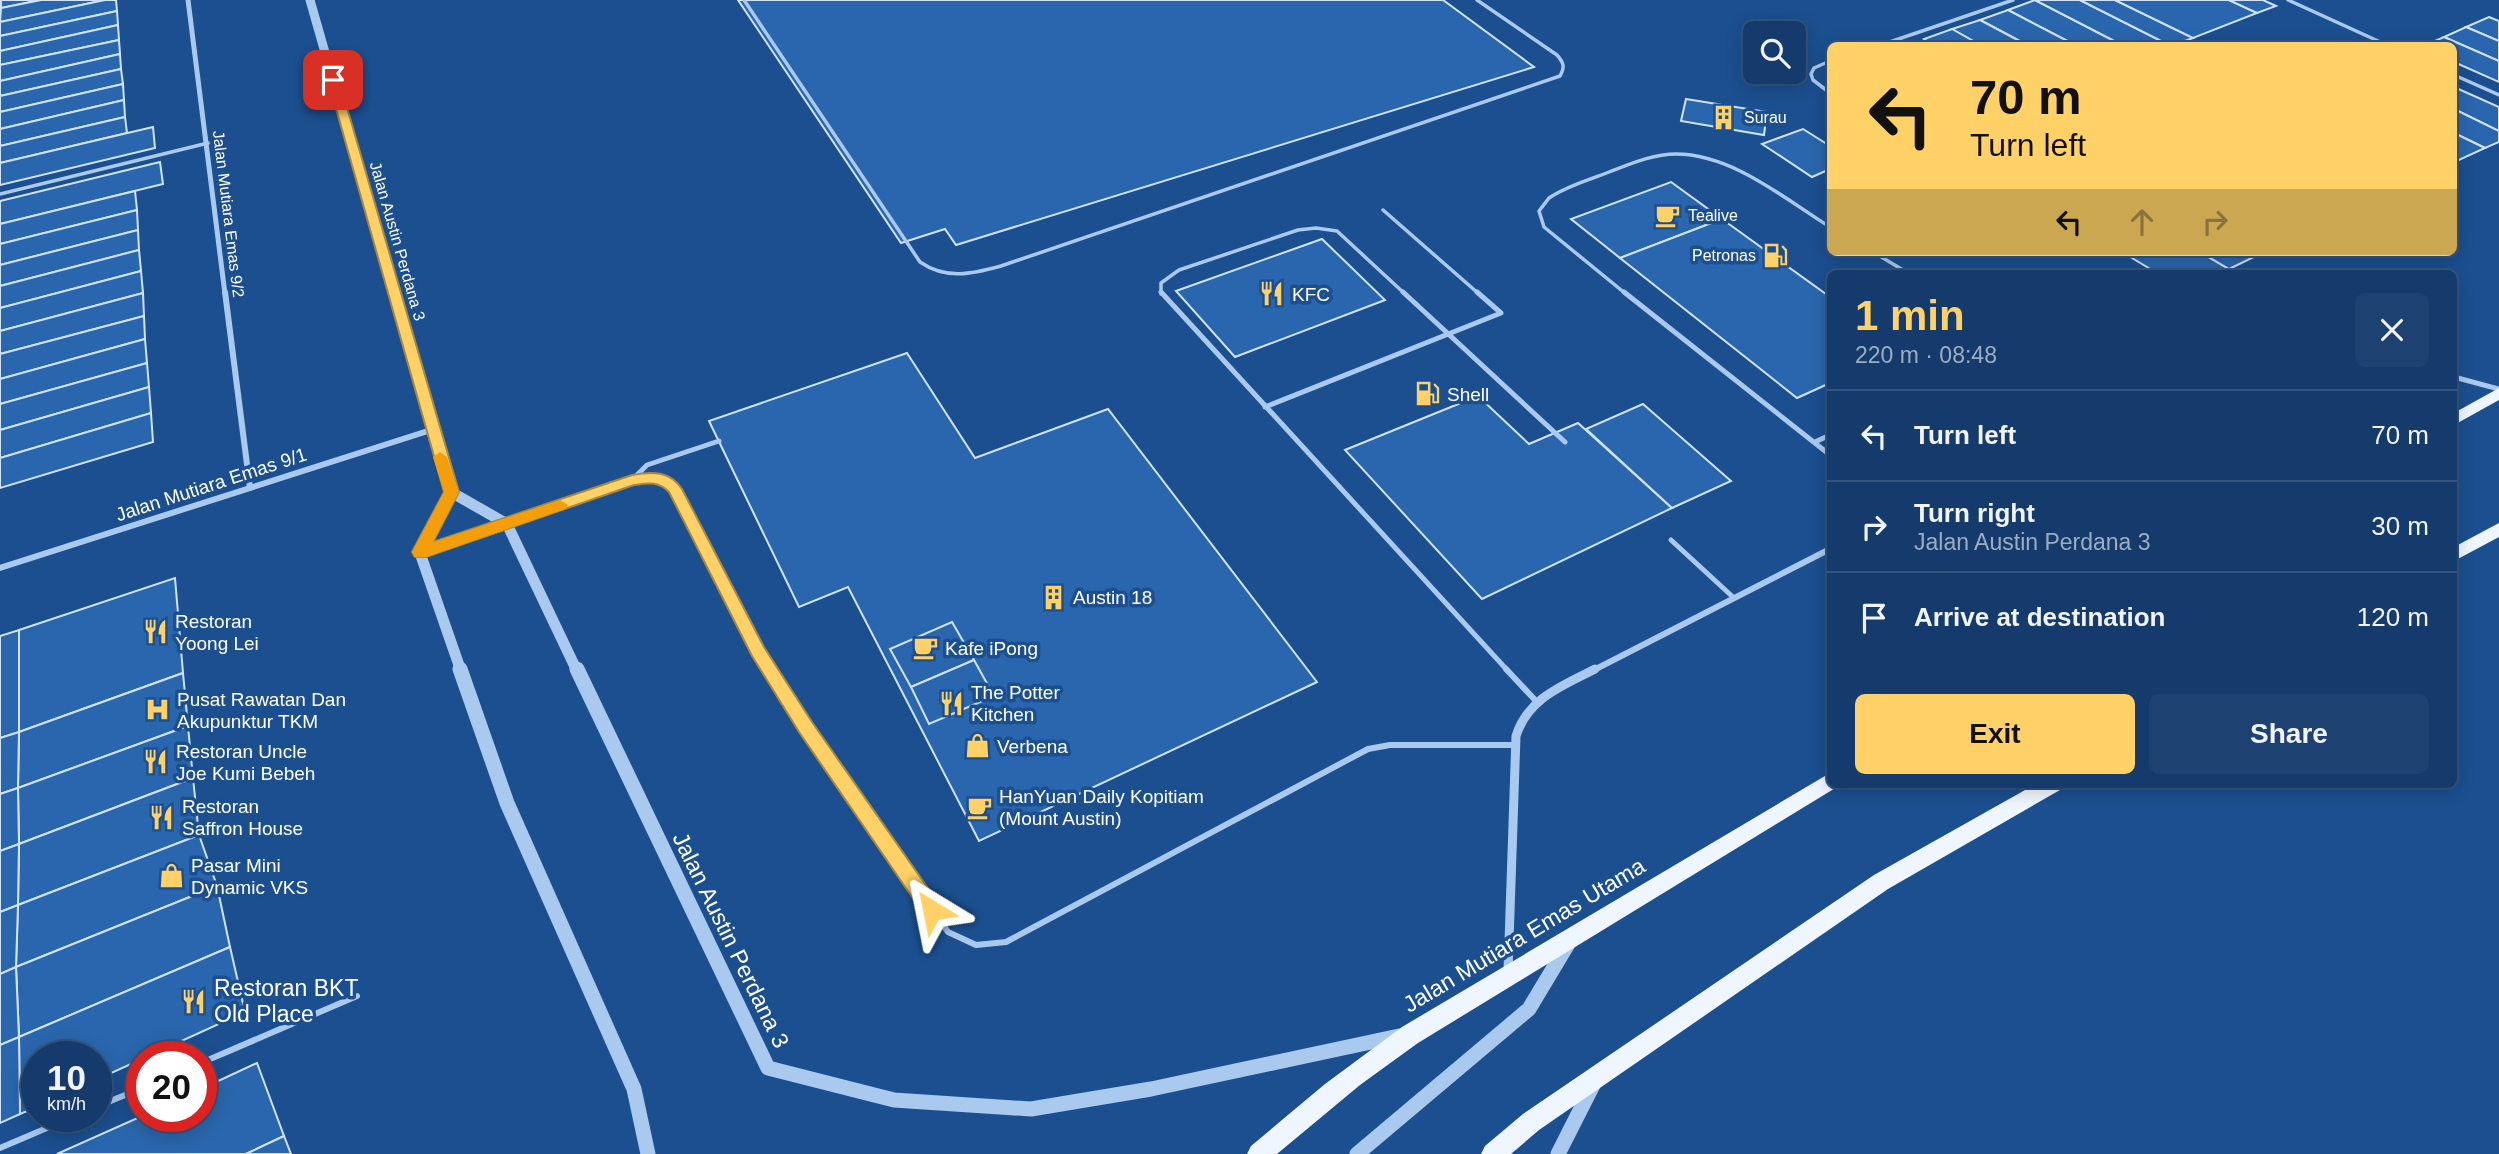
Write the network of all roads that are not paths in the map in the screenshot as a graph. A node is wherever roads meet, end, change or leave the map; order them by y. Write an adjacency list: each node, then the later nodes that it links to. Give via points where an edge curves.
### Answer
1 (188, 0): 13 (street, Jalan Mutiara Emas 9/2)
2 (310, 0): 24 (street, Jalan Austin Perdana 3)
3 (744, 0): 4 (lane, via 920,262 944,275 962,276 1560,76 1563,62 1557,55)
4 (1477, 0)
5 (2012, 0): 7 (lane)
6 (2288, 0): 8 (lane)
7 (1890, 42)
8 (2380, 42)
9 (1827, 62): 11 (lane, via 1811,74)
10 (2457, 76): 12 (lane)
11 (1827, 91)
12 (2499, 95)
13 (208, 143): 14 (lane); 31 (street, Jalan Mutiara Emas 9/2)
14 (0, 194)
15 (1383, 210): 19 (lane, via 1502,313)
16 (1827, 225): 28 (lane, via 1723,164 1691,153 1658,156 1556,193 1538,211 1539,222 1549,233)
17 (1880, 256): 18 (lane)
18 (1903, 270)
19 (1449, 334): 22 (lane); 22 (lane, via 1337,232 1316,228 1179,270 1161,283 1161,295); 27 (lane)
20 (2457, 378): 21 (lane)
21 (2499, 391): 23 (main road)
22 (1265, 407): 41 (lane)
23 (2457, 418)
24 (431, 430): 31 (street, Jalan Mutiara Emas 9/1); 32 (street, Jalan Austin Perdana 3)
25 (1827, 436): 28 (lane)
26 (719, 441): 30 (lane, via 647,465)
27 (1565, 442)
28 (1815, 442): 29 (lane)
29 (1827, 452)
30 (632, 480): 33 (lane); 42 (lane, via 666,480 675,489 758,651 805,727 948,932 964,944 984,948 1006,942 1368,749)
31 (250, 488): 39 (street, Jalan Mutiara Emas 9/1)
32 (451, 492): 33 (street); 37 (street)
33 (507, 524): 37 (street); 48 (street, Jalan Austin Perdana 3, via 768,1069 894,1100 1031,1109 1151,1089)
34 (2499, 529): 38 (main road)
35 (1671, 540): 40 (lane)
36 (1827, 551): 40 (street)
37 (420, 552): 53 (street, via 507,803 634,1089)
38 (2457, 553)
39 (0, 568)
40 (1734, 598): 41 (street)
41 (1536, 701): 42 (street, via 1517,728)
42 (1514, 745): 46 (street)
43 (1827, 783): 45 (main road, Jalan Mutiara Emas Utama)
44 (2046, 788): 50 (main road, via 1881,882)
45 (1572, 937): 46 (main road, Jalan Mutiara Emas Utama); 55 (street, via 1529,1009)
46 (1508, 979): 48 (main road, Jalan Mutiara Emas Utama)
47 (357, 996): 49 (lane)
48 (1412, 1034): 54 (main road, Jalan Mutiara Emas Utama, via 1335,1089)
49 (217, 1056)
50 (1598, 1077): 56 (main road); 57 (street)
51 (38, 1132): 52 (lane)
52 (0, 1148)
53 (648, 1154)
54 (1259, 1154)
55 (1357, 1154)
56 (1493, 1154)
57 (1558, 1154)

